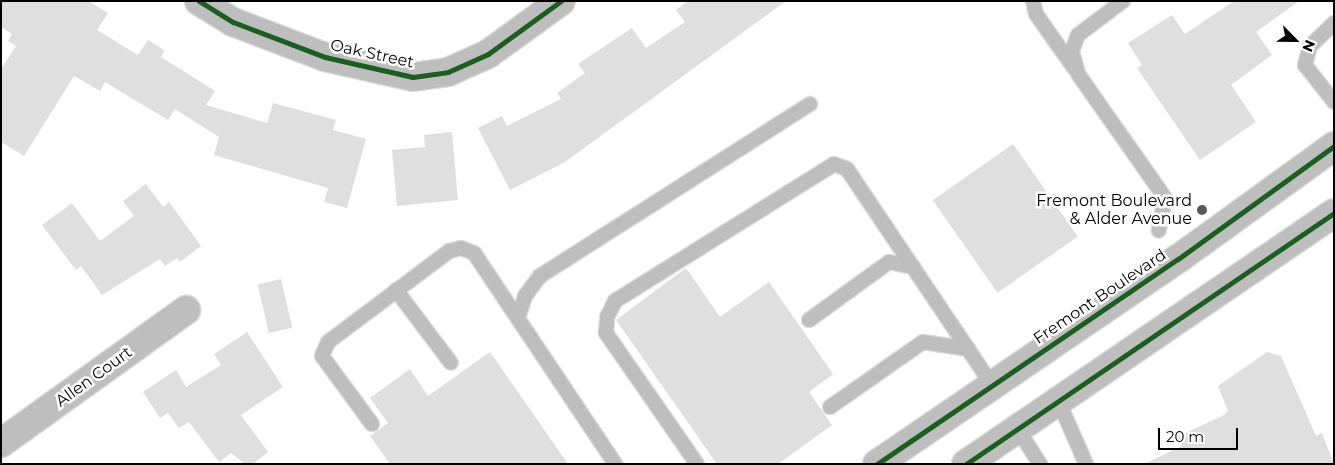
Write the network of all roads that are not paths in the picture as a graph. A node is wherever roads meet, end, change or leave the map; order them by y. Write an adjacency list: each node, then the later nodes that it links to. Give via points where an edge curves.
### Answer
1 (199, 1): 2 (main road, Oak Street, via 233,22 324,57 413,77 448,72 488,54)
2 (561, 1)
3 (1033, 1): 6 (lane, via 1036,14)
4 (1123, 1): 6 (lane, via 1078,35 1072,50)
5 (1334, 23): 7 (lane, via 1310,46 1305,65)
6 (1078, 74): 11 (lane, via 1165,198)
7 (1334, 102)
8 (810, 104): 15 (lane, via 540,276 525,296)
9 (1334, 146): 19 (main road, Fremont Boulevard)
10 (1334, 213): 20 (main road)
11 (1159, 230)
12 (912, 267): 16 (lane, via 889,262); 17 (lane); 26 (lane, via 847,169 834,164 615,301 606,333)
13 (396, 290): 15 (lane, via 449,251 461,248 474,253); 18 (lane); 22 (lane, via 328,342 322,356)
14 (186, 310): 24 (main road, Allen Court)
15 (518, 318): 25 (lane)
16 (809, 320)
17 (968, 349): 19 (lane); 21 (lane, via 923,342)
18 (451, 363)
19 (992, 385): 27 (main road, Fremont Boulevard)
20 (1058, 400): 23 (main road); 30 (lane)
21 (830, 407)
22 (372, 424)
23 (1017, 428): 28 (main road); 29 (lane)
24 (1, 443)
25 (615, 464)
26 (697, 464)
27 (877, 464)
28 (966, 464)
29 (1040, 464)
30 (1086, 464)

